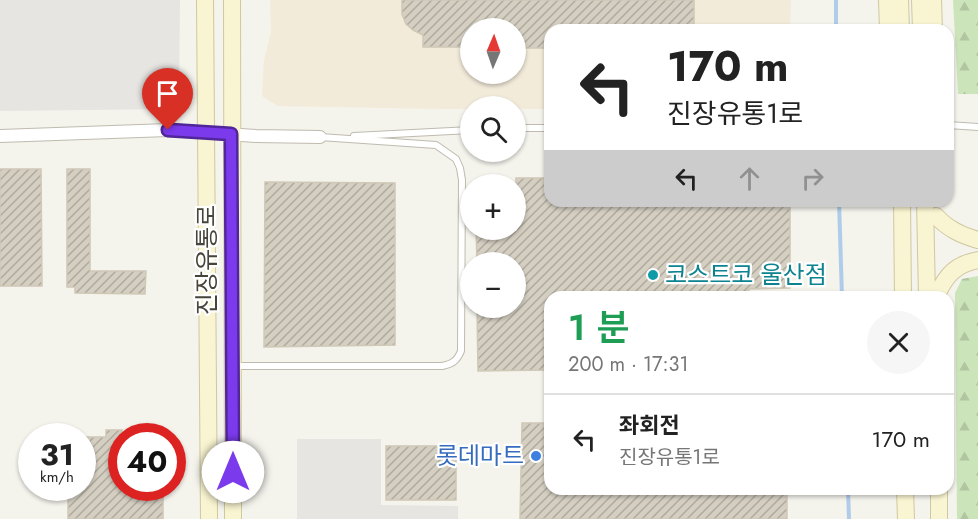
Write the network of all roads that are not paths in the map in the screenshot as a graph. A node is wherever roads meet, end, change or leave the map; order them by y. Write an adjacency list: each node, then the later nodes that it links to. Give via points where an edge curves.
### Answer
1 (206, 0): 16 (street, 진장유통로)
2 (232, 0): 17 (street, 진장유통로)
3 (887, 0): 7 (street)
4 (900, 0): 8 (street)
5 (920, 0): 9 (street)
6 (933, 0): 10 (street)
7 (888, 24)
8 (901, 24)
9 (921, 24)
10 (934, 24)
11 (954, 125): 12 (lane)
12 (978, 127)
13 (526, 128): 14 (lane)
14 (544, 128)
15 (460, 131): 19 (lane)
16 (206, 132): 17 (street); 18 (street); 35 (street, 진장유통로)
17 (231, 134): 19 (street); 31 (street, 진장유통로)
18 (0, 136)
19 (320, 137): 31 (lane, via 436,145 456,159 462,180 458,359 442,366)
20 (897, 207): 26 (street)
21 (902, 207): 27 (street)
22 (926, 207): 28 (street)
23 (936, 208): 24 (street, via 943,224); 29 (street)
24 (978, 240)
25 (978, 260): 30 (street, via 950,273)
26 (903, 291)
27 (903, 291)
28 (934, 291)
29 (934, 291)
30 (937, 291)
31 (232, 366): 36 (street, 진장유통로)
32 (905, 495): 37 (street)
33 (930, 495): 38 (street)
34 (939, 495): 39 (street)
35 (209, 519)
36 (233, 519)
37 (906, 519)
38 (930, 519)
39 (939, 519)

